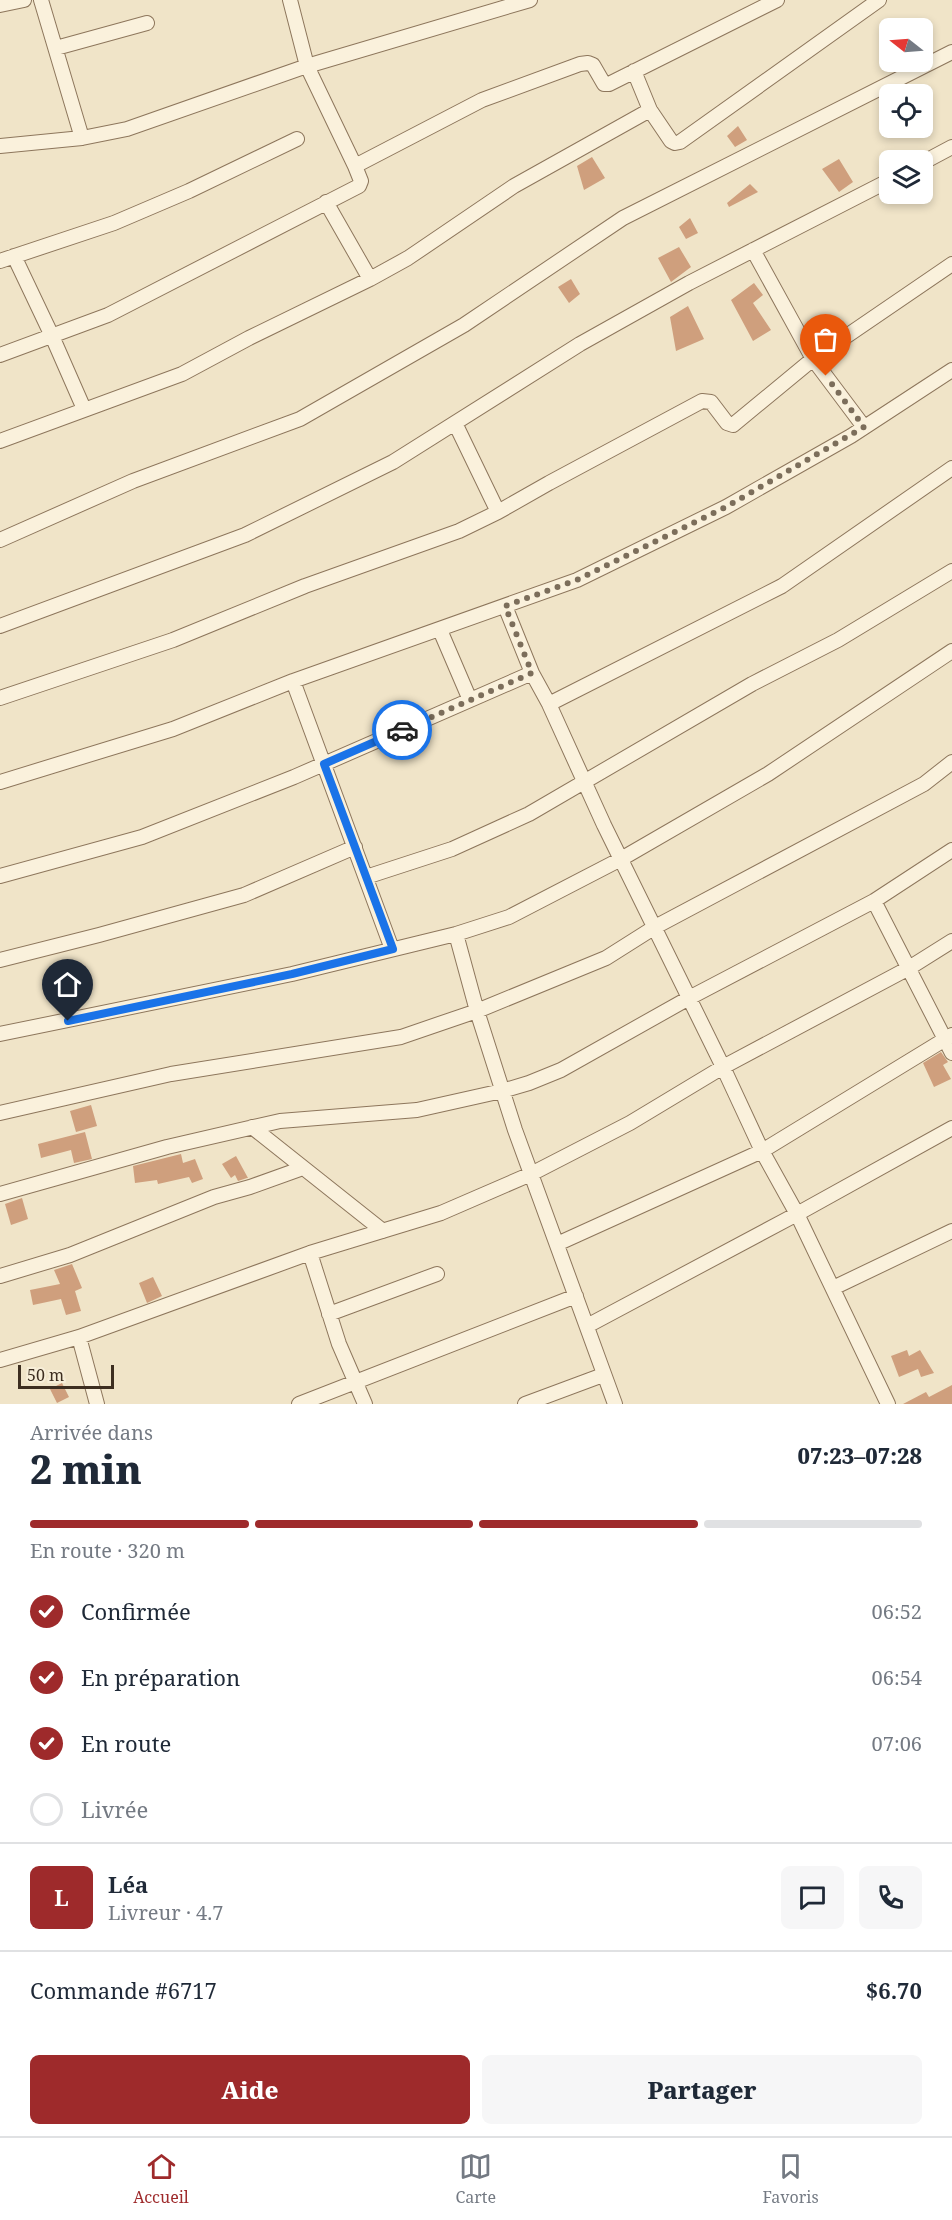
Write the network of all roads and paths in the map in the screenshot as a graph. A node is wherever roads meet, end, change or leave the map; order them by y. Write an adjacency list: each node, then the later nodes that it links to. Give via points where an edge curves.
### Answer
1 (24, 0): 7 (street)
2 (41, 0): 9 (street)
3 (290, 0): 11 (street)
4 (530, 0): 11 (street)
5 (777, 0): 12 (street)
6 (879, 0): 13 (street, via 680,142 671,141)
7 (0, 5)
8 (147, 23): 9 (street)
9 (56, 48): 14 (street)
10 (952, 52): 37 (street, via 623,218 464,325 300,418 133,481)
11 (307, 66): 14 (street, via 127,129); 19 (street)
12 (634, 71): 13 (street); 19 (street, via 604,84 593,65 580,64 482,100)
13 (650, 110): 26 (street, via 514,186)
14 (82, 138): 16 (street)
15 (297, 139): 23 (street, via 114,223)
16 (0, 146)
17 (952, 147): 18 (street)
18 (933, 157)
19 (355, 166): 21 (street, via 359,186)
20 (879, 186): 22 (street)
21 (326, 202): 26 (street); 27 (street, via 108,315)
22 (753, 250): 29 (street); 32 (street, via 580,344)
23 (14, 256): 24 (street); 27 (street)
24 (0, 261)
25 (952, 264): 29 (street)
26 (370, 279): 31 (street, via 182,374)
27 (52, 336): 28 (street); 31 (street)
28 (0, 355)
29 (813, 359): 33 (street); 36 (street, via 733,425 711,402 702,401)
30 (952, 370): 33 (street)
31 (84, 409): 34 (street)
32 (455, 423): 36 (street); 40 (street, via 393,462 245,534)
33 (864, 427): 39 (street, via 726,507 577,580)
34 (0, 441)
35 (952, 468): 47 (street, via 782,586)
36 (498, 512): 45 (street, via 459,531 305,586 173,640)
37 (0, 540)
38 (952, 571): 51 (street)
39 (505, 606): 41 (street); 43 (street)
40 (0, 626)
41 (440, 630): 44 (street); 46 (street)
42 (952, 651): 54 (street, via 768,774)
43 (532, 673): 46 (street); 47 (street)
44 (293, 681): 49 (street); 50 (street, via 173,729)
45 (0, 698)
46 (470, 700): 49 (street)
47 (549, 704): 51 (street)
48 (952, 762): 58 (street, via 924,784)
49 (324, 764): 52 (street); 55 (street, via 142,837)
50 (0, 782)
51 (585, 782): 54 (street); 56 (street, via 529,814 452,849)
52 (355, 847): 56 (street); 62 (street, via 244,895)
53 (952, 850): 57 (street)
54 (621, 858): 58 (street); 59 (street, via 509,918)
55 (0, 876)
56 (366, 877): 61 (street)
57 (874, 901): 63 (street); 64 (street)
58 (654, 927): 64 (street); 65 (street, via 606,958)
59 (456, 934): 61 (street); 65 (street)
60 (952, 941): 63 (street)
61 (393, 949): 66 (street, via 292,974)
62 (0, 960)
63 (909, 968): 67 (street); 69 (street)
64 (689, 998): 69 (street); 70 (street, via 561,1070)
65 (477, 1011): 70 (street); 71 (street, via 401,1037 171,1074)
66 (0, 1034)
67 (949, 1037): 68 (street); 74 (street)
68 (952, 1053)
69 (723, 1066): 74 (street); 76 (street, via 630,1124)
70 (502, 1091): 72 (street, via 417,1110 280,1121); 76 (street)
71 (0, 1113)
72 (252, 1127): 75 (street); 77 (street)
73 (952, 1128): 78 (street)
74 (762, 1151): 78 (street); 81 (street)
75 (303, 1168): 79 (street); 84 (street, via 214,1197 70,1255)
76 (531, 1174): 79 (street, via 441,1213); 81 (street)
77 (0, 1194)
78 (797, 1214): 85 (street); 88 (street)
79 (383, 1231): 82 (street)
80 (952, 1231): 85 (street)
81 (557, 1244): 86 (street)
82 (310, 1253): 87 (street); 89 (street)
83 (437, 1274): 87 (street)
84 (0, 1276)
85 (832, 1288): 98 (street)
86 (576, 1296): 88 (street); 92 (street)
87 (329, 1314): 92 (street)
88 (586, 1326): 91 (street)
89 (79, 1337): 90 (street); 93 (street)
90 (0, 1360)
91 (603, 1374): 96 (street); 97 (street)
92 (356, 1382): 94 (street); 95 (street)
93 (97, 1404)
94 (299, 1404)
95 (365, 1404)
96 (525, 1404)
97 (615, 1404)
98 (888, 1404)

